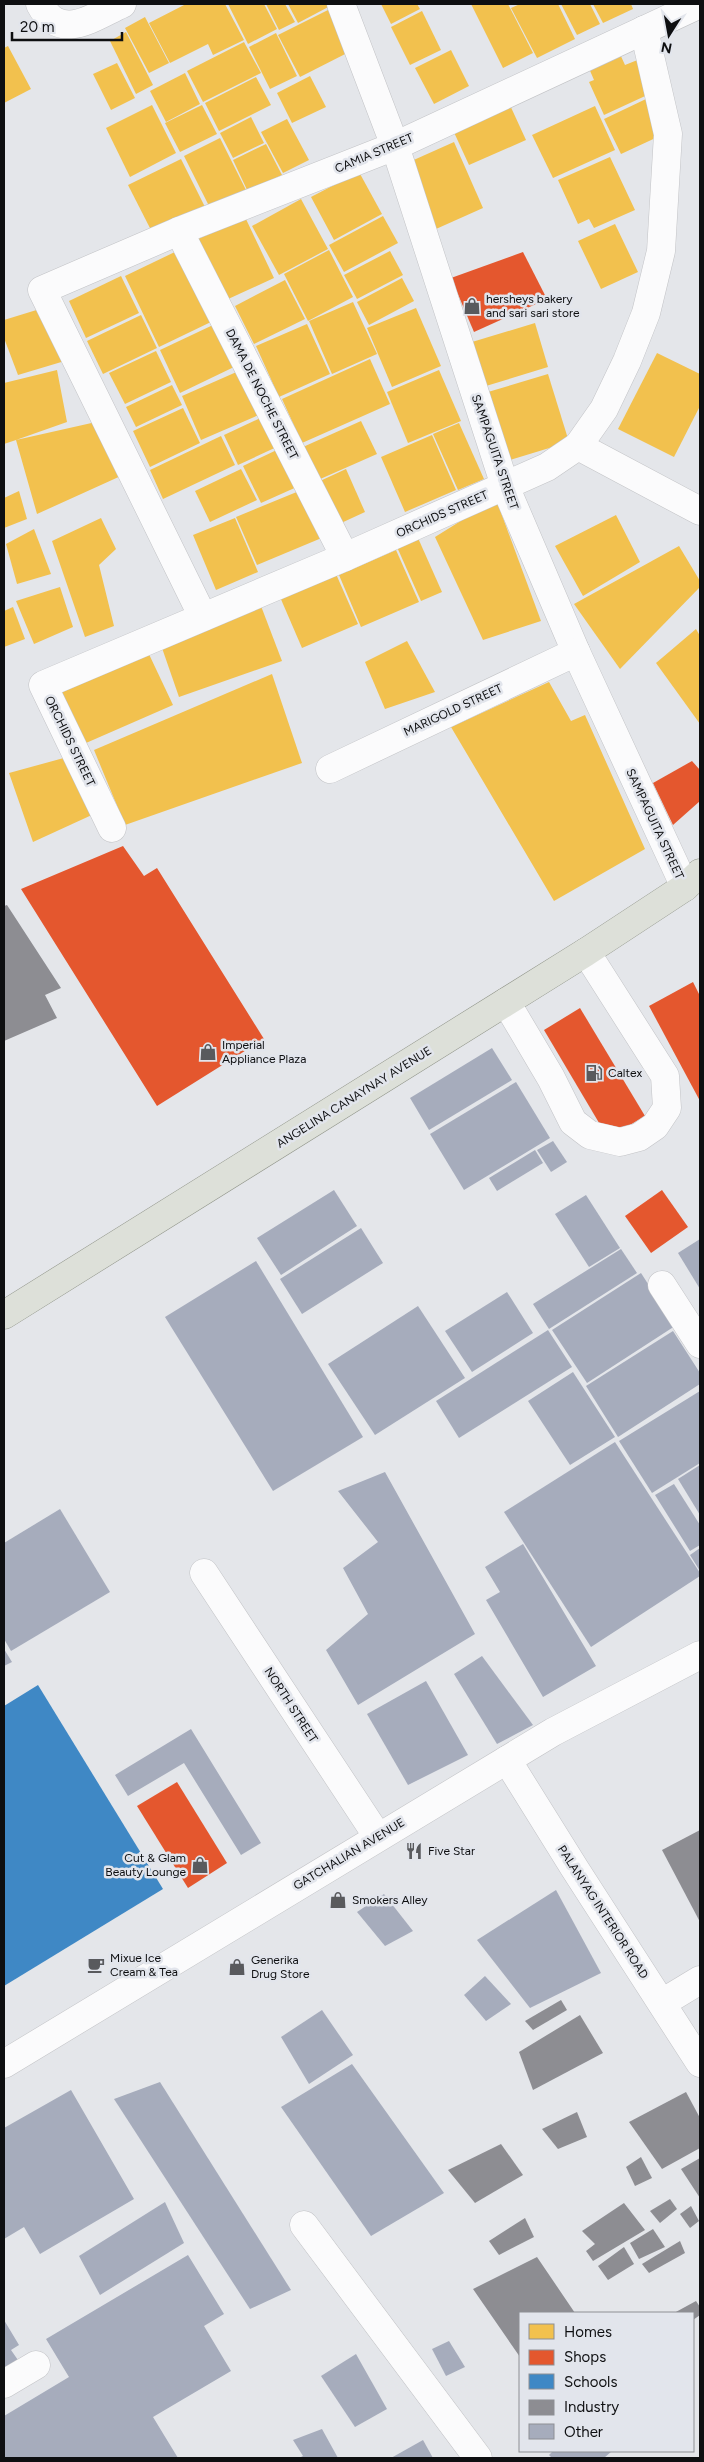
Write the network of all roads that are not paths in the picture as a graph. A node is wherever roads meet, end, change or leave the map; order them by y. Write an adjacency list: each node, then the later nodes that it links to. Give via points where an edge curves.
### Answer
1 (40, 4): 2 (street, via 58,24 74,25)
2 (122, 4)
3 (341, 4): 6 (street, SAMPAGUITA STREET)
4 (700, 4): 5 (street, CAMIA STREET)
5 (644, 30): 6 (street, CAMIA STREET); 8 (street, ORCHIDS STREET, via 668,134 661,251 646,313 628,360 604,409)
6 (395, 146): 7 (street, CAMIA STREET); 9 (street, SAMPAGUITA STREET)
7 (179, 231): 11 (street, DAMA DE NOCHE STREET); 12 (street, CAMIA STREET, via 42,290)
8 (578, 446): 9 (street, ORCHIDS STREET, via 547,467); 10 (street)
9 (505, 486): 11 (street, ORCHIDS STREET); 13 (street, SAMPAGUITA STREET)
10 (700, 511)
11 (344, 557): 12 (street, ORCHIDS STREET)
12 (203, 617): 15 (street, ORCHIDS STREET, via 43,685)
13 (576, 652): 14 (street, MARIGOLD STREET); 16 (street, SAMPAGUITA STREET)
14 (330, 769)
15 (112, 828)
16 (693, 880): 17 (main road, ANGELINA CANAYNAY AVENUE)
17 (586, 952): 18 (main road, ANGELINA CANAYNAY AVENUE); 18 (street, via 665,1076 667,1108 655,1126 639,1137 620,1142 590,1136 573,1122)
18 (506, 1002): 20 (main road, ANGELINA CANAYNAY AVENUE)
19 (662, 1285): 21 (street)
20 (4, 1315)
21 (700, 1344)
22 (204, 1573): 25 (street, NORTH STREET)
23 (700, 1655): 24 (street, GATCHALIAN AVENUE, via 553,1732)
24 (507, 1760): 25 (street, GATCHALIAN AVENUE); 27 (street, PALANYAG INTERIOR ROAD)
25 (378, 1837): 28 (street, GATCHALIAN AVENUE)
26 (700, 1980): 27 (street)
27 (662, 2003): 29 (street, PALANYAG INTERIOR ROAD)
28 (4, 2062)
29 (700, 2062)
30 (304, 2225): 33 (street)
31 (36, 2365): 32 (street)
32 (4, 2384)
33 (478, 2458)

